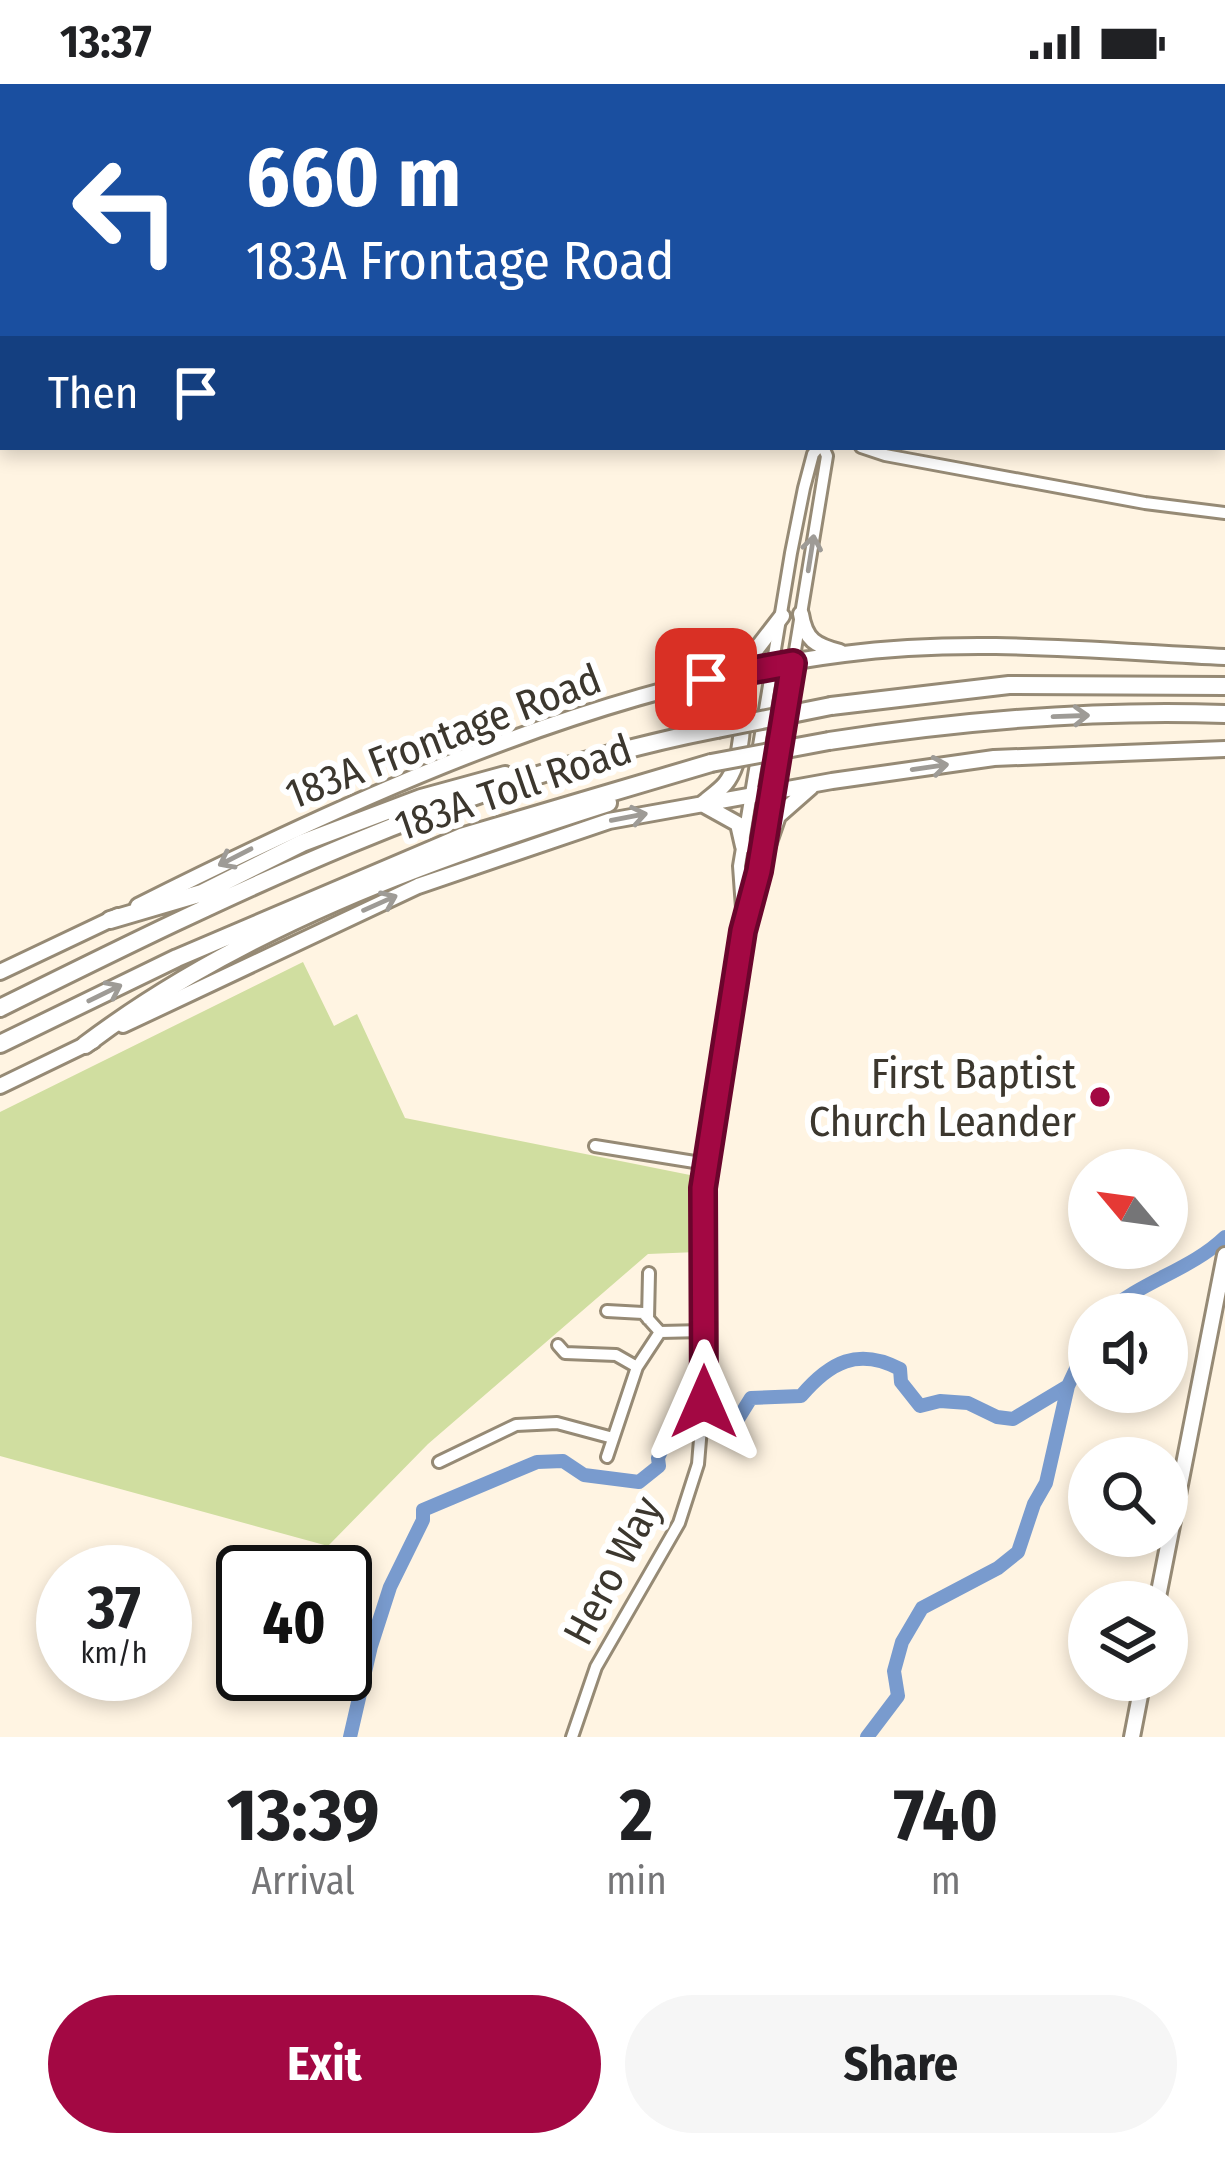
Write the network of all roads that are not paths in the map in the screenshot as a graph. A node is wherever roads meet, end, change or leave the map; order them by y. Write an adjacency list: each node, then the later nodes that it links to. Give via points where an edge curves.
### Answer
1 (818, 450): 6 (street, Hero Way)
2 (823, 450): 5 (street, Hero Way, one-way to 2)
3 (870, 450): 4 (street)
4 (1225, 513)
5 (801, 614): 7 (main road, via 810,640); 9 (street, Hero Way)
6 (782, 616): 10 (street, Hero Way); 11 (main road)
7 (845, 653): 8 (main road, 183A Frontage Road, via 1002,646); 9 (main road, 183A Frontage Road)
8 (1225, 657)
9 (793, 663): 10 (main road, 183A Frontage Road); 19 (street, Hero Way)
10 (773, 666): 11 (main road, 183A Frontage Road); 20 (street, Hero Way)
11 (738, 673): 12 (main road, 183A Frontage Road)
12 (706, 679): 21 (main road, via 732,689 742,710 731,774); 24 (main road, 183A Frontage Road, one-way to 24, via 427,774 290,830)
13 (1225, 686): 17 (highway, 183A Toll Road, bridge, via 1009,685 831,706)
14 (1225, 714): 16 (highway, 183A Toll Road, one-way to 14, bridge, via 919,727)
15 (1225, 749): 18 (main road, one-way to 15, via 1050,753)
16 (704, 765): 28 (highway, 183A Toll Road, one-way to 16, via 461,837); 29 (highway, via 687,778 430,861 350,896 185,976)
17 (559, 766): 24 (highway, via 421,798 302,843 202,893); 27 (highway, 183A Toll Road, via 355,841)
18 (814, 785): 19 (main road); 23 (main road, via 778,816)
19 (772, 792): 20 (main road); 23 (street, Hero Way)
20 (751, 795): 21 (main road); 22 (street, Hero Way)
21 (703, 804): 22 (main road, via 738,824); 29 (main road, one-way to 21, via 418,886 609,821)
22 (742, 846): 25 (street, Hero Way)
23 (759, 871): 25 (street, Hero Way)
24 (110, 920): 26 (main road, 183A Frontage Road)
25 (743, 931): 32 (street, Hero Way)
26 (0, 972)
27 (0, 1008)
28 (0, 1044)
29 (85, 1045): 30 (main road)
30 (0, 1086)
31 (595, 1146): 32 (street)
32 (707, 1164): 37 (street, Hero Way)
33 (1225, 1255): 44 (main road)
34 (649, 1273): 36 (street)
35 (607, 1311): 36 (street)
36 (648, 1319): 38 (street)
37 (704, 1331): 38 (street); 46 (street, Hero Way, via 698,1464 679,1523 606,1644)
38 (661, 1332): 40 (street)
39 (558, 1345): 40 (street)
40 (638, 1367): 41 (street)
41 (613, 1438): 42 (street); 43 (street, via 556,1423 516,1425)
42 (607, 1456)
43 (439, 1462)
44 (1161, 1581)
45 (1139, 1701): 47 (main road)
46 (572, 1737)
47 (1132, 1737)

